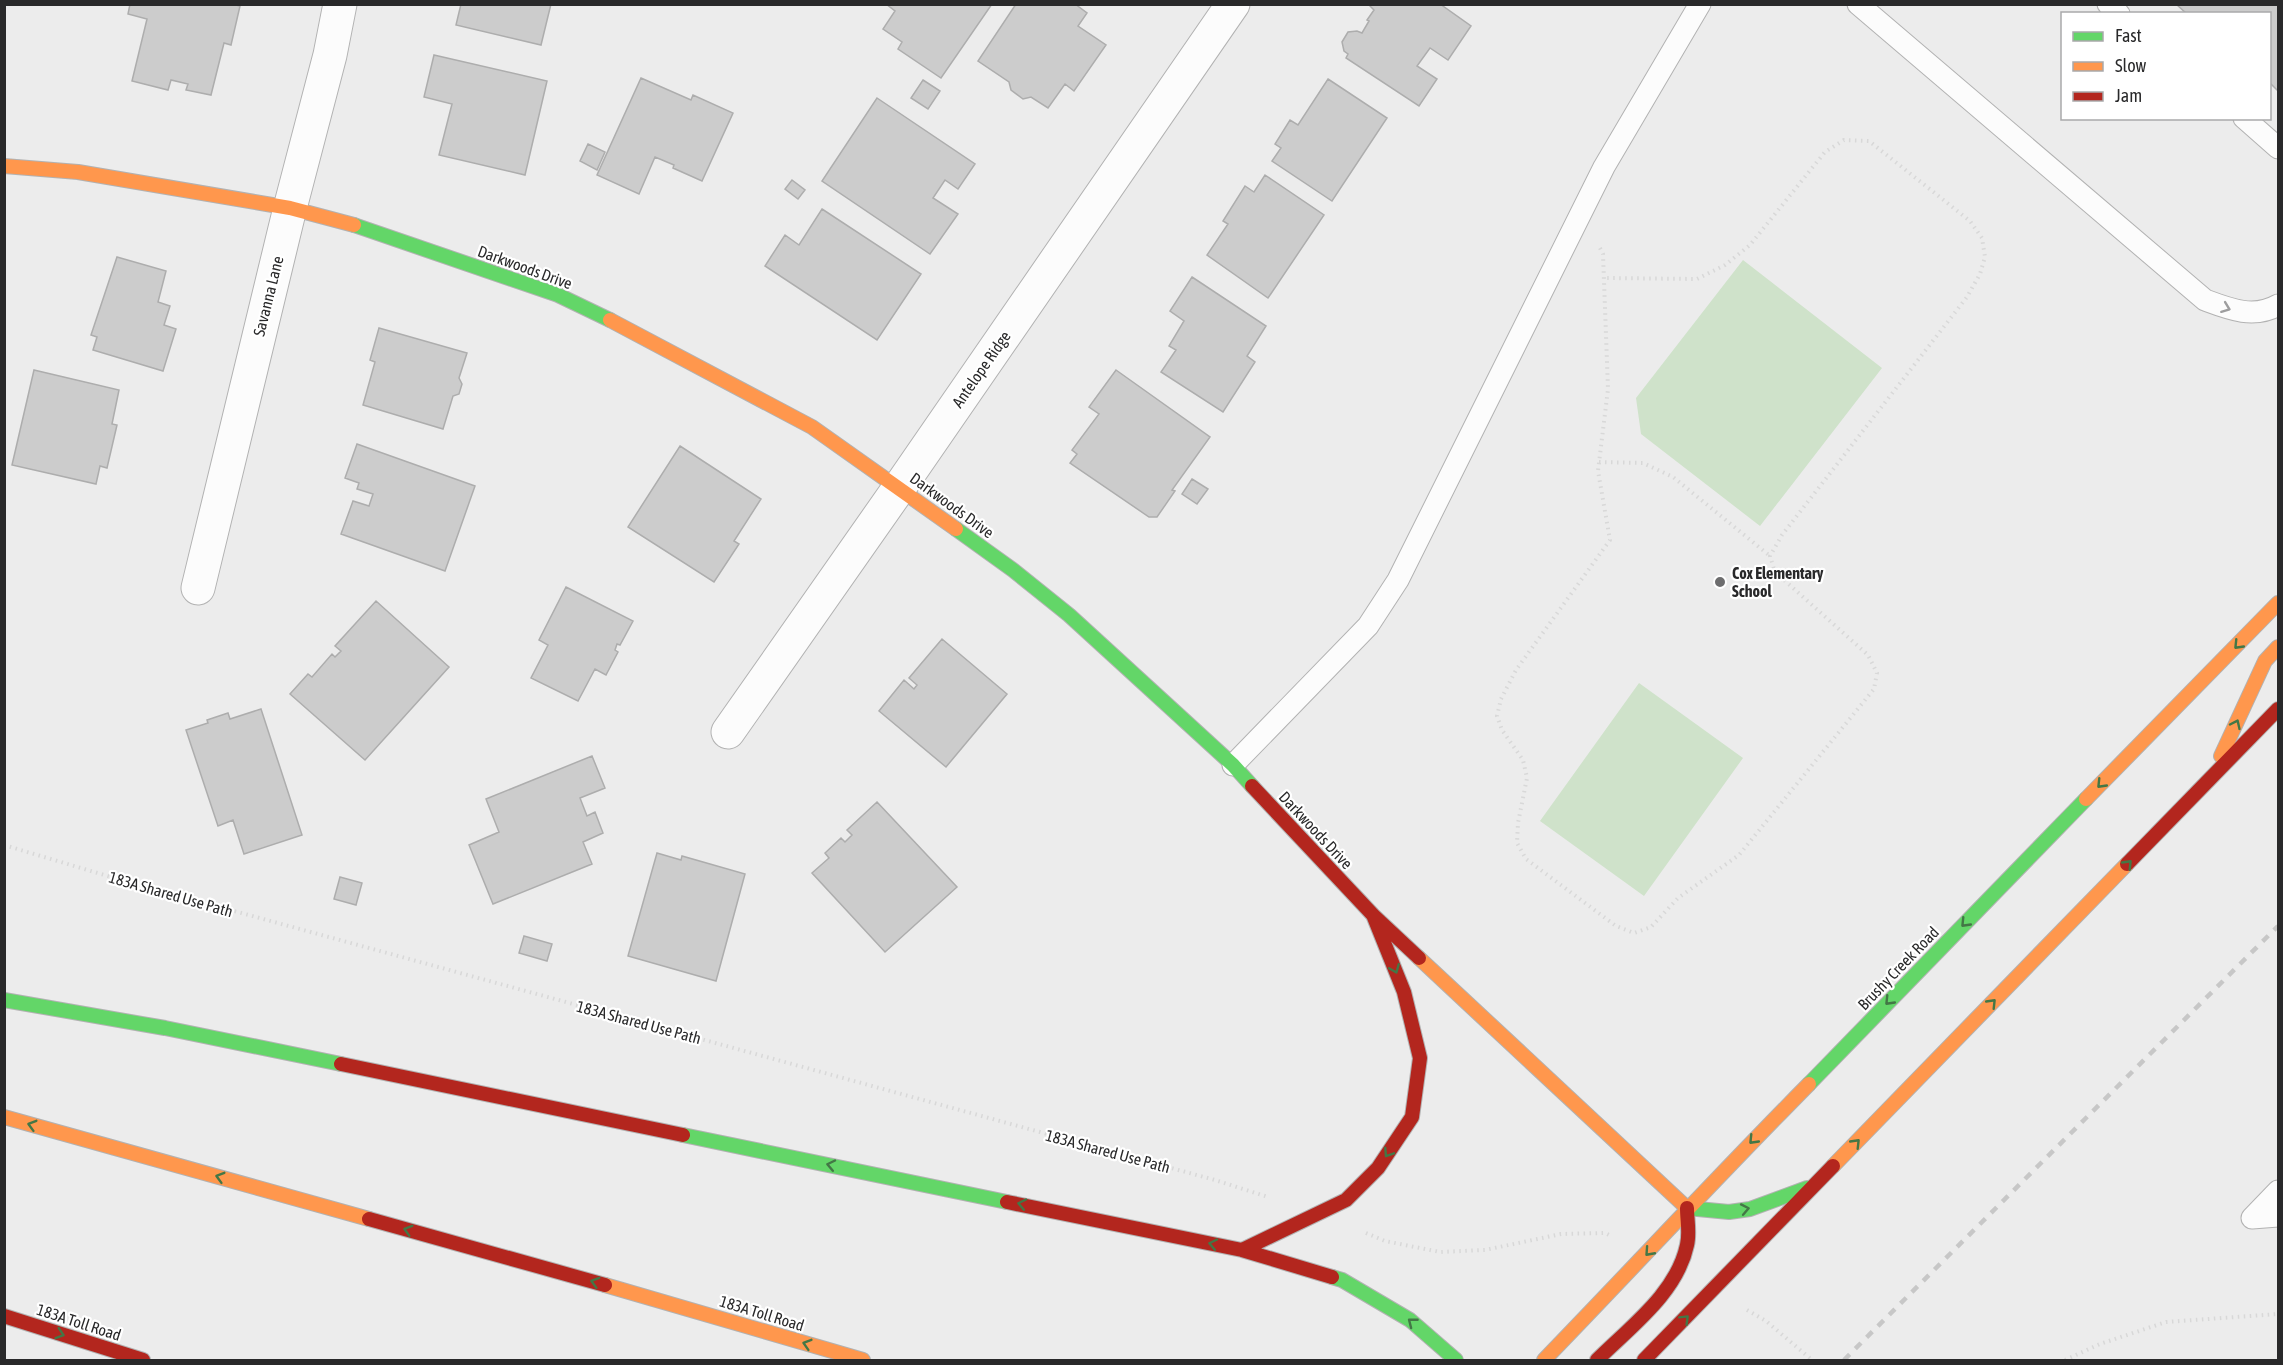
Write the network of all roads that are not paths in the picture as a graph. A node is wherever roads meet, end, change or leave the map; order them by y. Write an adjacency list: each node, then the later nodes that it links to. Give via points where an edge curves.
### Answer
1 (340, 4): 8 (street, Savanna Lane)
2 (1700, 4): 16 (lane, via 1604,167 1398,580 1368,626)
3 (1858, 4): 9 (lane, one-way to 9, via 2205,300 2239,313)
4 (1227, 6): 10 (street, Antelope Ridge)
5 (2246, 120): 6 (lane)
6 (2278, 148)
7 (4, 166): 8 (main road, Darkwoods Drive, via 78,172)
8 (290, 208): 10 (main road, Darkwoods Drive, via 336,219 558,295 812,427); 11 (street, Savanna Lane)
9 (2278, 305)
10 (899, 488): 15 (street, Antelope Ridge); 16 (main road, Darkwoods Drive, via 1069,615)
11 (198, 588)
12 (2278, 603): 23 (main road, Brushy Creek Road, one-way to 23)
13 (2278, 647): 17 (main road, one-way to 13, via 2265,661)
14 (2278, 709): 17 (main road)
15 (728, 732)
16 (1233, 765): 18 (main road, Darkwoods Drive)
17 (2212, 777): 21 (main road, one-way to 17)
18 (1373, 915): 23 (main road, Darkwoods Drive); 25 (main road, one-way to 25, via 1404,992 1420,1058 1412,1117 1378,1168 1346,1200)
19 (4, 1000): 25 (main road, one-way to 19, via 165,1028)
20 (4, 1117): 28 (main road, 183A Toll Road, one-way to 20)
21 (1815, 1185): 23 (main road, one-way to 21, via 1730,1212 1750,1209); 32 (main road, one-way to 21)
22 (2278, 1191): 24 (lane, via 2252,1218)
23 (1687, 1208): 30 (main road, Brushy Creek Road, one-way to 30); 31 (main road, via 1687,1243 1678,1272)
24 (2278, 1216)
25 (1242, 1250): 29 (main road, one-way to 25, via 1410,1320 1342,1280)
26 (4, 1316): 27 (main road, 183A Toll Road, one-way to 27)
27 (143, 1360)
28 (863, 1360)
29 (1456, 1360)
30 (1544, 1360)
31 (1597, 1360)
32 (1644, 1360)

